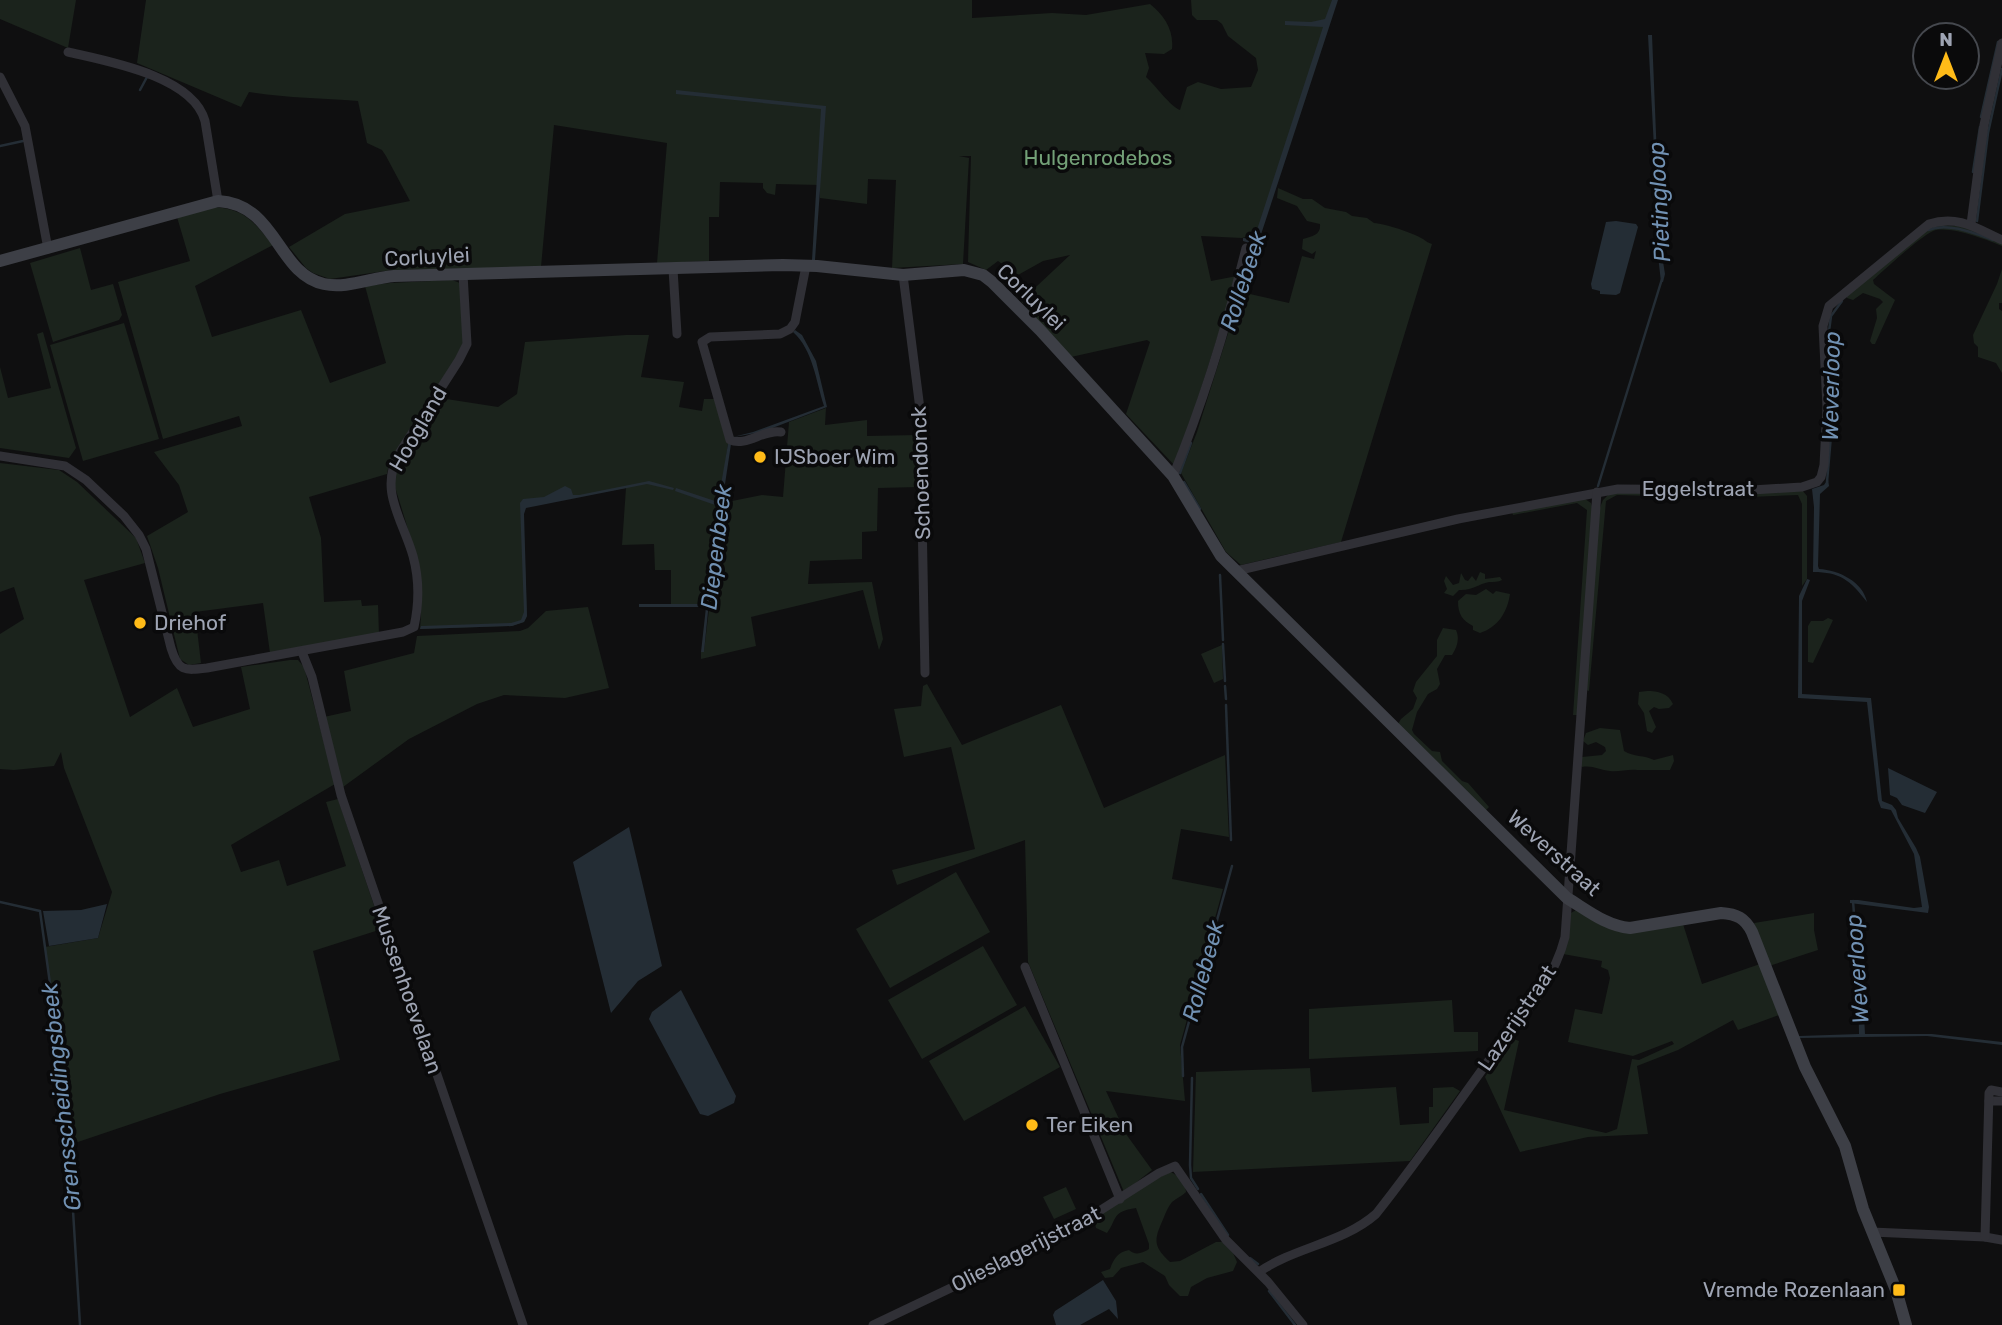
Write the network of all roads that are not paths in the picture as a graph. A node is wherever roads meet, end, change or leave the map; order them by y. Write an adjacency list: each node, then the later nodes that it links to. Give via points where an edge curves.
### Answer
1 (2002, 43): 5 (street)
2 (68, 52): 4 (street, via 149,72 197,105 205,121)
3 (0, 77): 8 (street, via 25,126)
4 (218, 201): 8 (street); 12 (street, Corluylei, via 252,212 299,270 323,284)
5 (1970, 223): 6 (street); 18 (street, Eggelstraat, via 1928,224 1829,306 1823,326 1825,456 1816,482 1752,490)
6 (2002, 240)
7 (1246, 248): 17 (street, via 1225,327)
8 (48, 249): 9 (street)
9 (0, 261)
10 (806, 266): 11 (street, Corluylei); 13 (street, Corluylei); 15 (street, via 790,329 780,334 710,337 702,342 730,440)
11 (673, 269): 12 (street, Corluylei); 14 (street)
12 (463, 274): 20 (street, Hoogland, via 467,344 393,464 389,479 414,558 418,599 414,627)
13 (903, 275): 17 (street, Corluylei, via 964,270 983,275 1040,330); 21 (street, Schoendonck, via 920,409)
14 (677, 334)
15 (781, 432)
16 (0, 456): 20 (street, via 65,466 134,527 146,549 180,667 189,671)
17 (1173, 476): 19 (street, Weverstraat, via 1221,556)
18 (1597, 492): 19 (street, Eggelstraat); 22 (street, Lazerijstraat)
19 (1236, 571): 22 (street, Weverstraat)
20 (302, 652): 32 (street, Mussenhoevelaan, via 341,795)
21 (925, 673)
22 (1567, 898): 28 (street, Weverstraat, via 1618,927 1721,912 1743,919 1805,1067 1845,1146); 31 (street, Lazerijstraat, via 1565,937 1550,977 1376,1214 1359,1227 1288,1255)
23 (1025, 967): 27 (street)
24 (2002, 1092): 25 (street, via 1991,1090)
25 (1989, 1101): 26 (street); 29 (street)
26 (2002, 1101)
27 (1120, 1199): 31 (street, Olieslagerijstraat, via 1175,1166 1226,1240); 33 (street, Olieslagerijstraat, via 1060,1236)
28 (1872, 1232): 29 (street); 35 (street, Weverstraat)
29 (1985, 1237): 30 (street)
30 (2002, 1240)
31 (1259, 1272): 34 (street)
32 (523, 1325)
33 (873, 1325)
34 (1303, 1325)
35 (1906, 1325)

